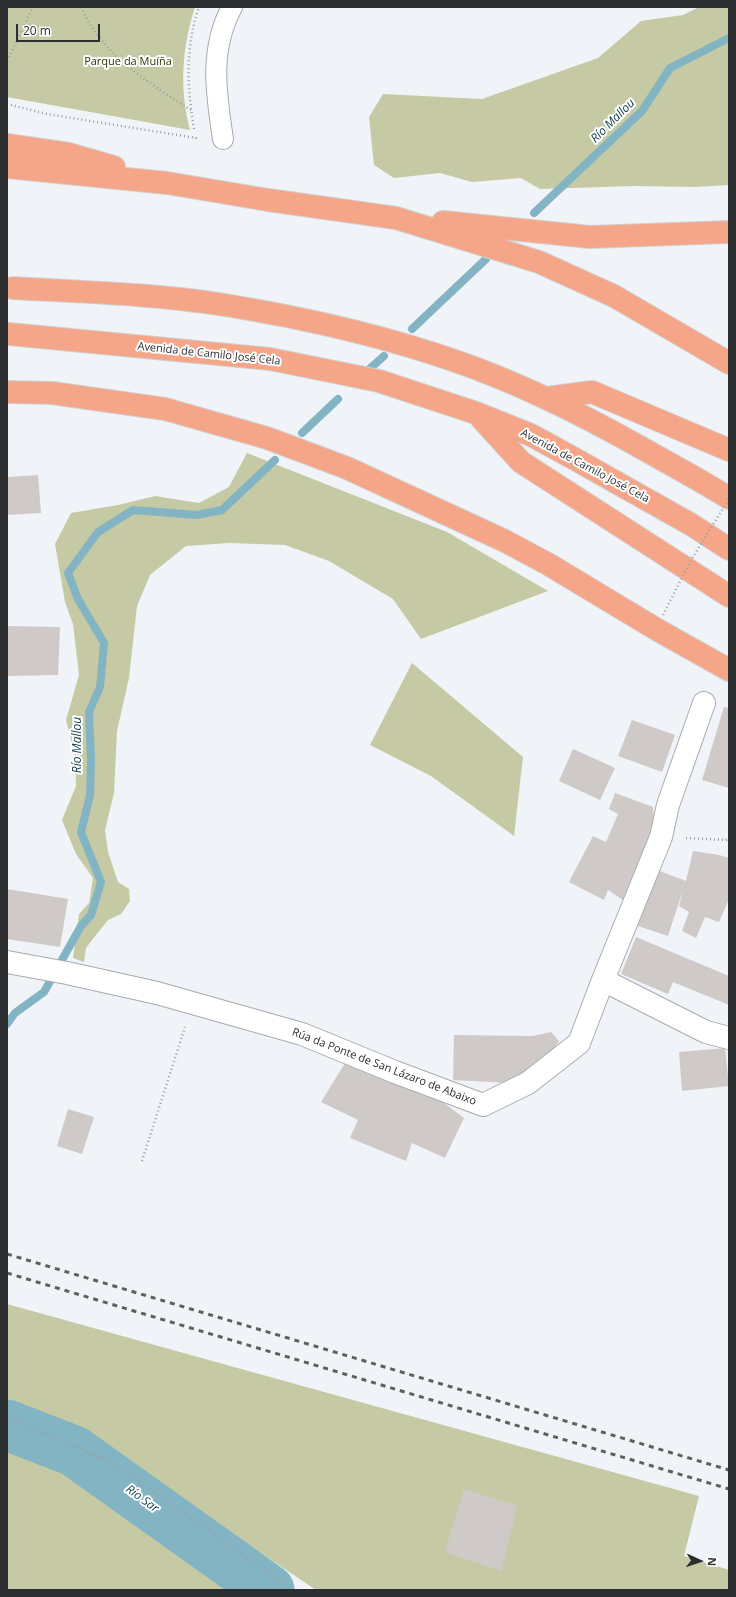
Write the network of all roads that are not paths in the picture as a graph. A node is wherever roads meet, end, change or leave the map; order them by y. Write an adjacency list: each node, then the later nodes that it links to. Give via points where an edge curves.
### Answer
1 (232, 7): 2 (street, via 221,37 215,67)
2 (223, 139)
3 (7, 145): 5 (highway, via 69,154)
4 (7, 167): 5 (highway)
5 (166, 183): 6 (highway)
6 (396, 218): 7 (highway, via 590,237); 10 (highway, via 539,262 614,296)
7 (729, 232)
8 (13, 288): 12 (highway, via 164,298 225,305 318,323 389,340 462,363)
9 (9, 334): 13 (highway, Avenida de Camilo José Cela, via 270,359 379,381)
10 (729, 363)
11 (7, 392): 18 (highway, via 52,393 164,409 267,438 347,468 511,544)
12 (547, 398): 14 (highway, via 592,392); 15 (highway, via 595,422)
13 (476, 413): 16 (highway, Avenida de Camilo José Cela, via 531,435); 17 (highway, via 521,462)
14 (729, 450)
15 (729, 498)
16 (729, 548)
17 (729, 596)
18 (729, 670)
19 (704, 703): 21 (street, Rúa da Ponte de San Lázaro de Abaixo, via 668,804 662,837)
20 (7, 962): 21 (street, Rúa da Ponte de San Lázaro de Abaixo, via 157,993 302,1034 483,1105 528,1083 579,1043)
21 (603, 980): 22 (street, via 706,1032)
22 (729, 1038)

